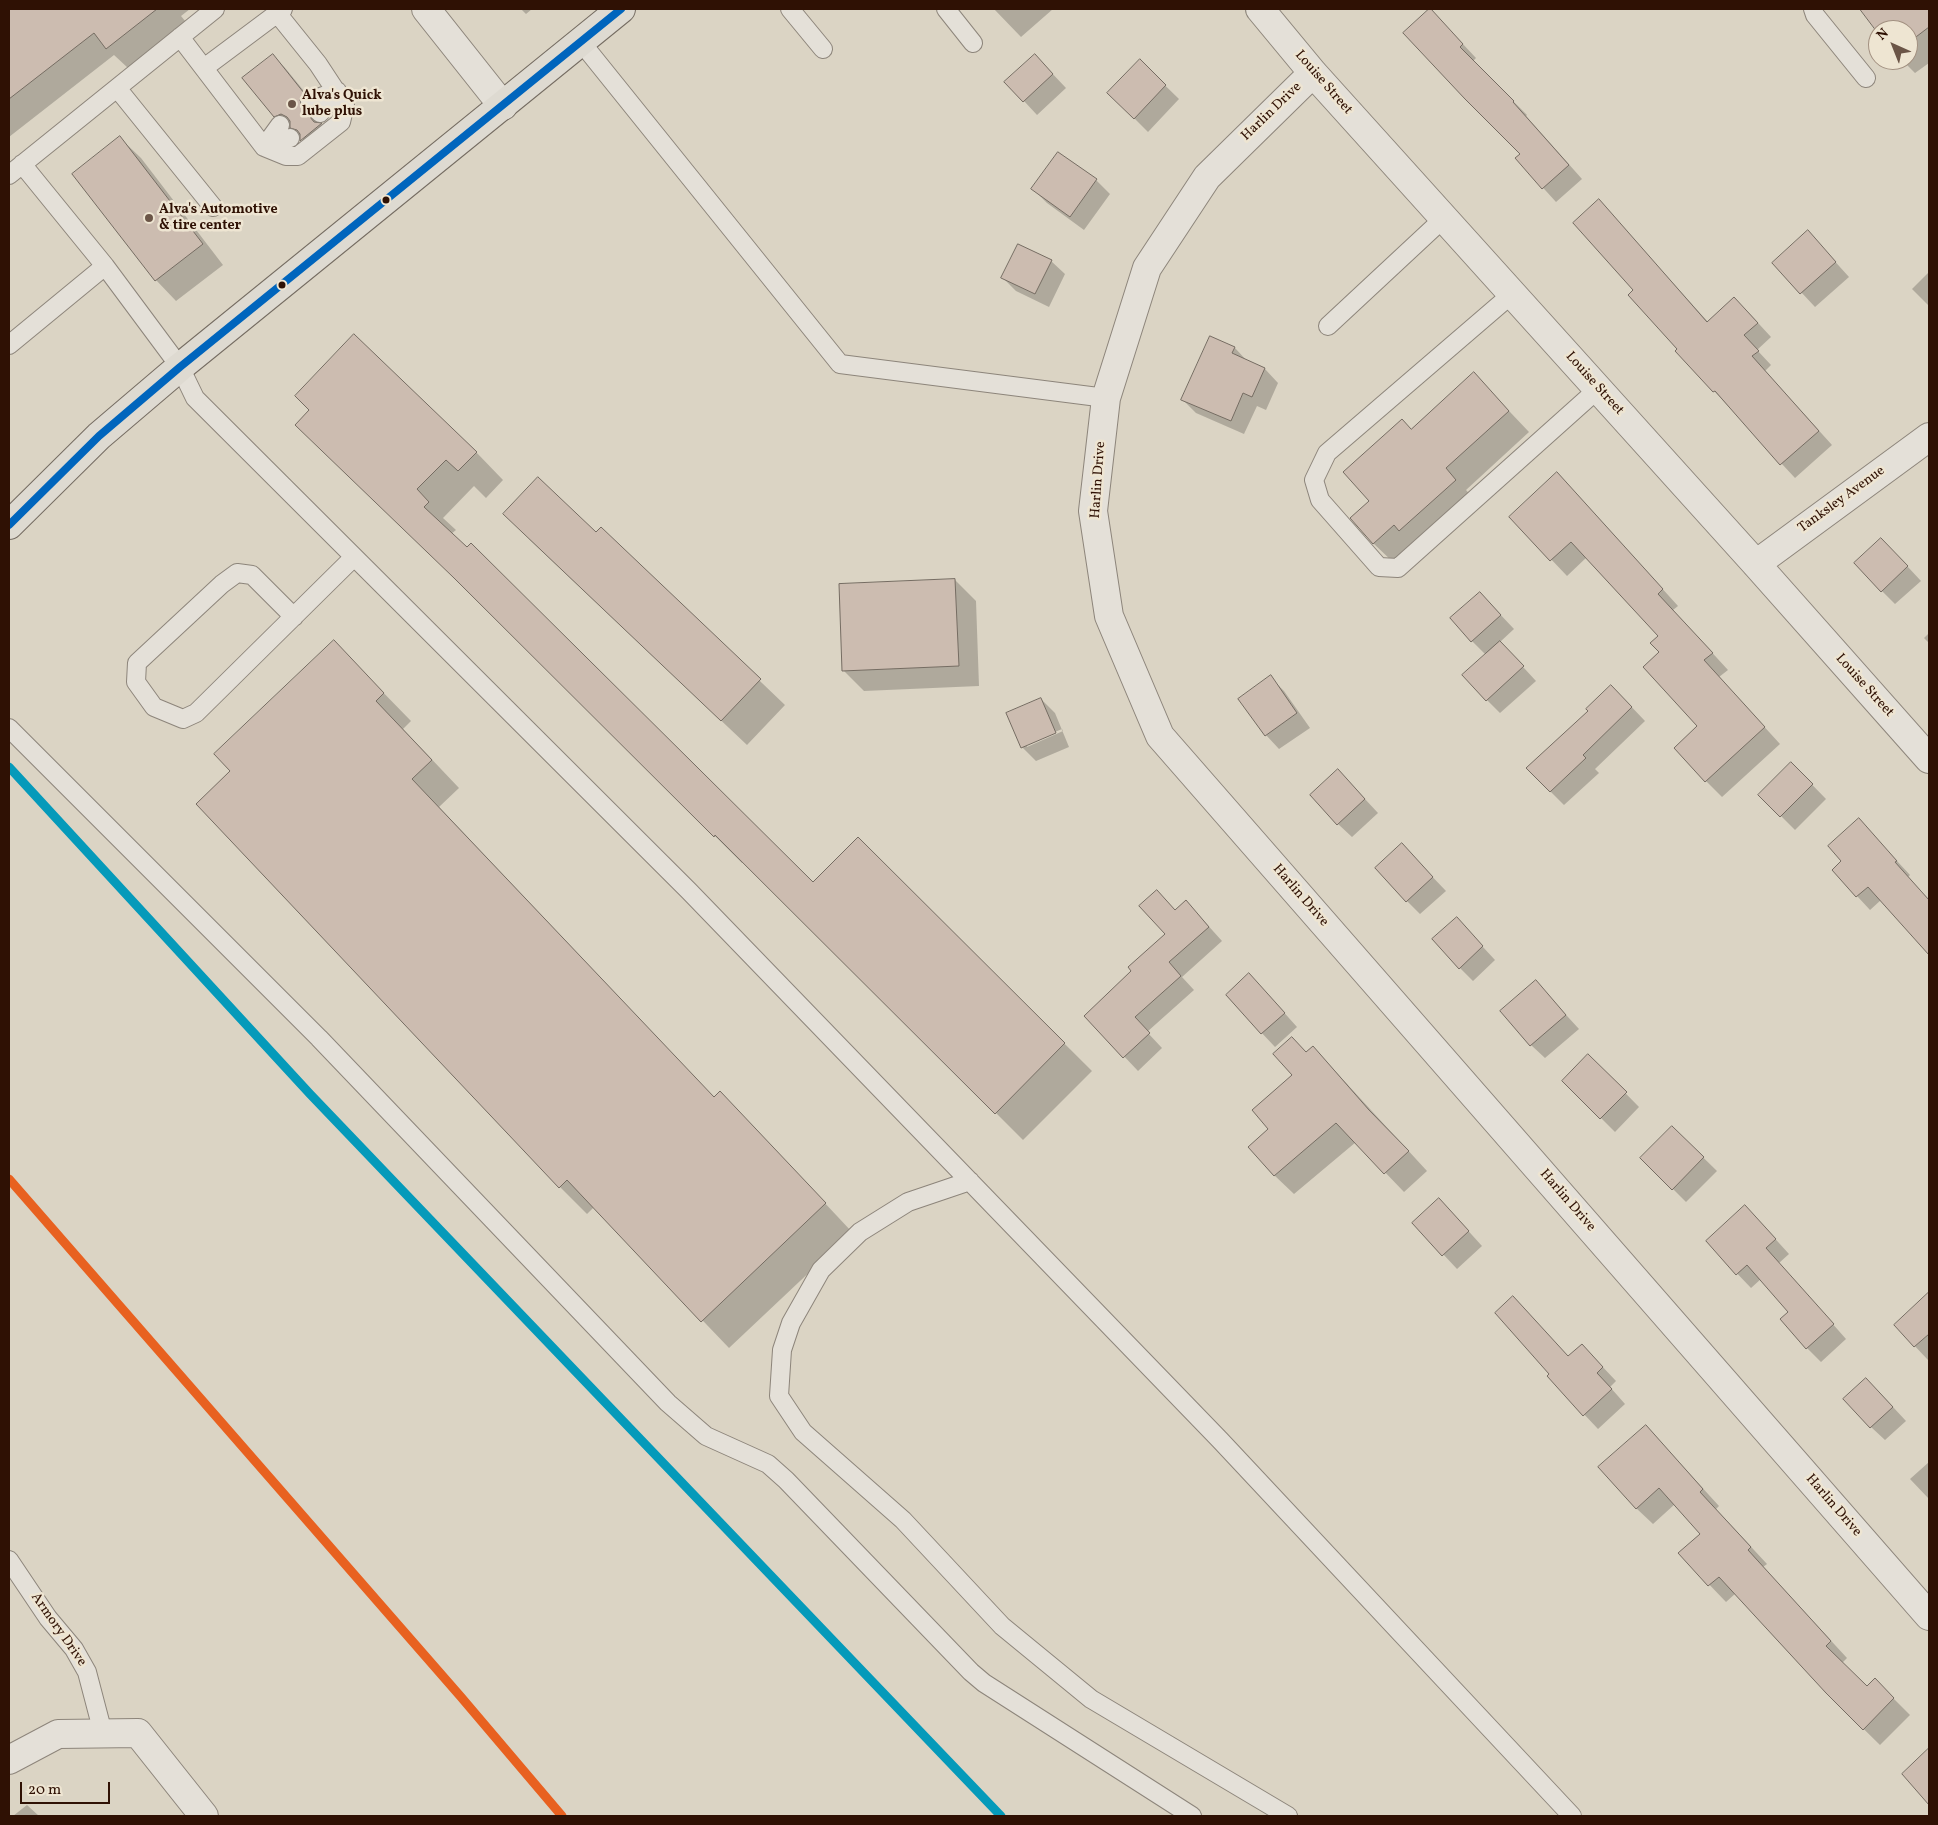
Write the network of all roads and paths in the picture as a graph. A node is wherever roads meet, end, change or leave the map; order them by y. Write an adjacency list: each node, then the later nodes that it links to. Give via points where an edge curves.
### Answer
1 (215, 9): 9 (lane)
2 (426, 9): 18 (street)
3 (621, 9): 10 (main road)
4 (790, 9): 12 (lane)
5 (946, 9): 11 (lane)
6 (1260, 9): 14 (street, Louise Street)
7 (1813, 9): 15 (lane)
8 (280, 11): 13 (lane); 17 (lane)
9 (180, 38): 13 (lane); 16 (lane)
10 (581, 42): 18 (main road); 31 (lane, via 840,364)
11 (973, 43)
12 (823, 48)
13 (204, 68): 21 (lane)
14 (1312, 73): 24 (street, Louise Street); 31 (street, Harlin Drive, via 1206,176 1147,268)
15 (1866, 78)
16 (117, 88): 22 (lane); 23 (lane)
17 (337, 91): 19 (lane); 21 (lane, via 345,105 341,122 298,156 286,156)
18 (503, 106): 29 (main road)
19 (315, 107)
20 (285, 131): 21 (lane)
21 (264, 147)
22 (16, 170): 25 (lane)
23 (214, 207)
24 (1444, 218): 26 (street, Louise Street); 27 (lane)
25 (104, 266): 28 (lane); 29 (lane)
26 (1512, 294): 30 (street, Louise Street); 30 (lane, via 1327,453 1314,480 1320,500 1379,567 1398,568)
27 (1328, 326)
28 (9, 344)
29 (180, 366): 33 (main road, via 100,436); 34 (lane, via 195,398)
30 (1598, 389): 35 (street, Louise Street)
31 (1106, 398): 41 (street, Harlin Drive, via 1093,511 1109,616 1160,736)
32 (1929, 437): 35 (street, Tanksley Avenue)
33 (9, 525)
34 (354, 557): 36 (lane); 39 (lane, via 689,891)
35 (1756, 564): 38 (street, Louise Street)
36 (294, 617): 36 (lane, via 196,713 183,719 154,708 136,682 137,663 237,572 252,575)
37 (9, 728): 45 (lane, via 319,1038 668,1403 706,1436 768,1464 984,1683)
38 (1929, 759)
39 (970, 1181): 46 (lane, via 908,1202 860,1232 821,1270 791,1323 782,1350 779,1396 803,1432 903,1520 1002,1626 1091,1699); 47 (lane, via 1220,1440)
40 (9, 1560): 42 (lane, Armory Drive, via 87,1672)
41 (1929, 1616)
42 (103, 1734): 43 (street, via 58,1734); 44 (street, via 138,1733)
43 (9, 1760)
44 (204, 1816)
45 (1192, 1816)
46 (1288, 1816)
47 (1572, 1816)

